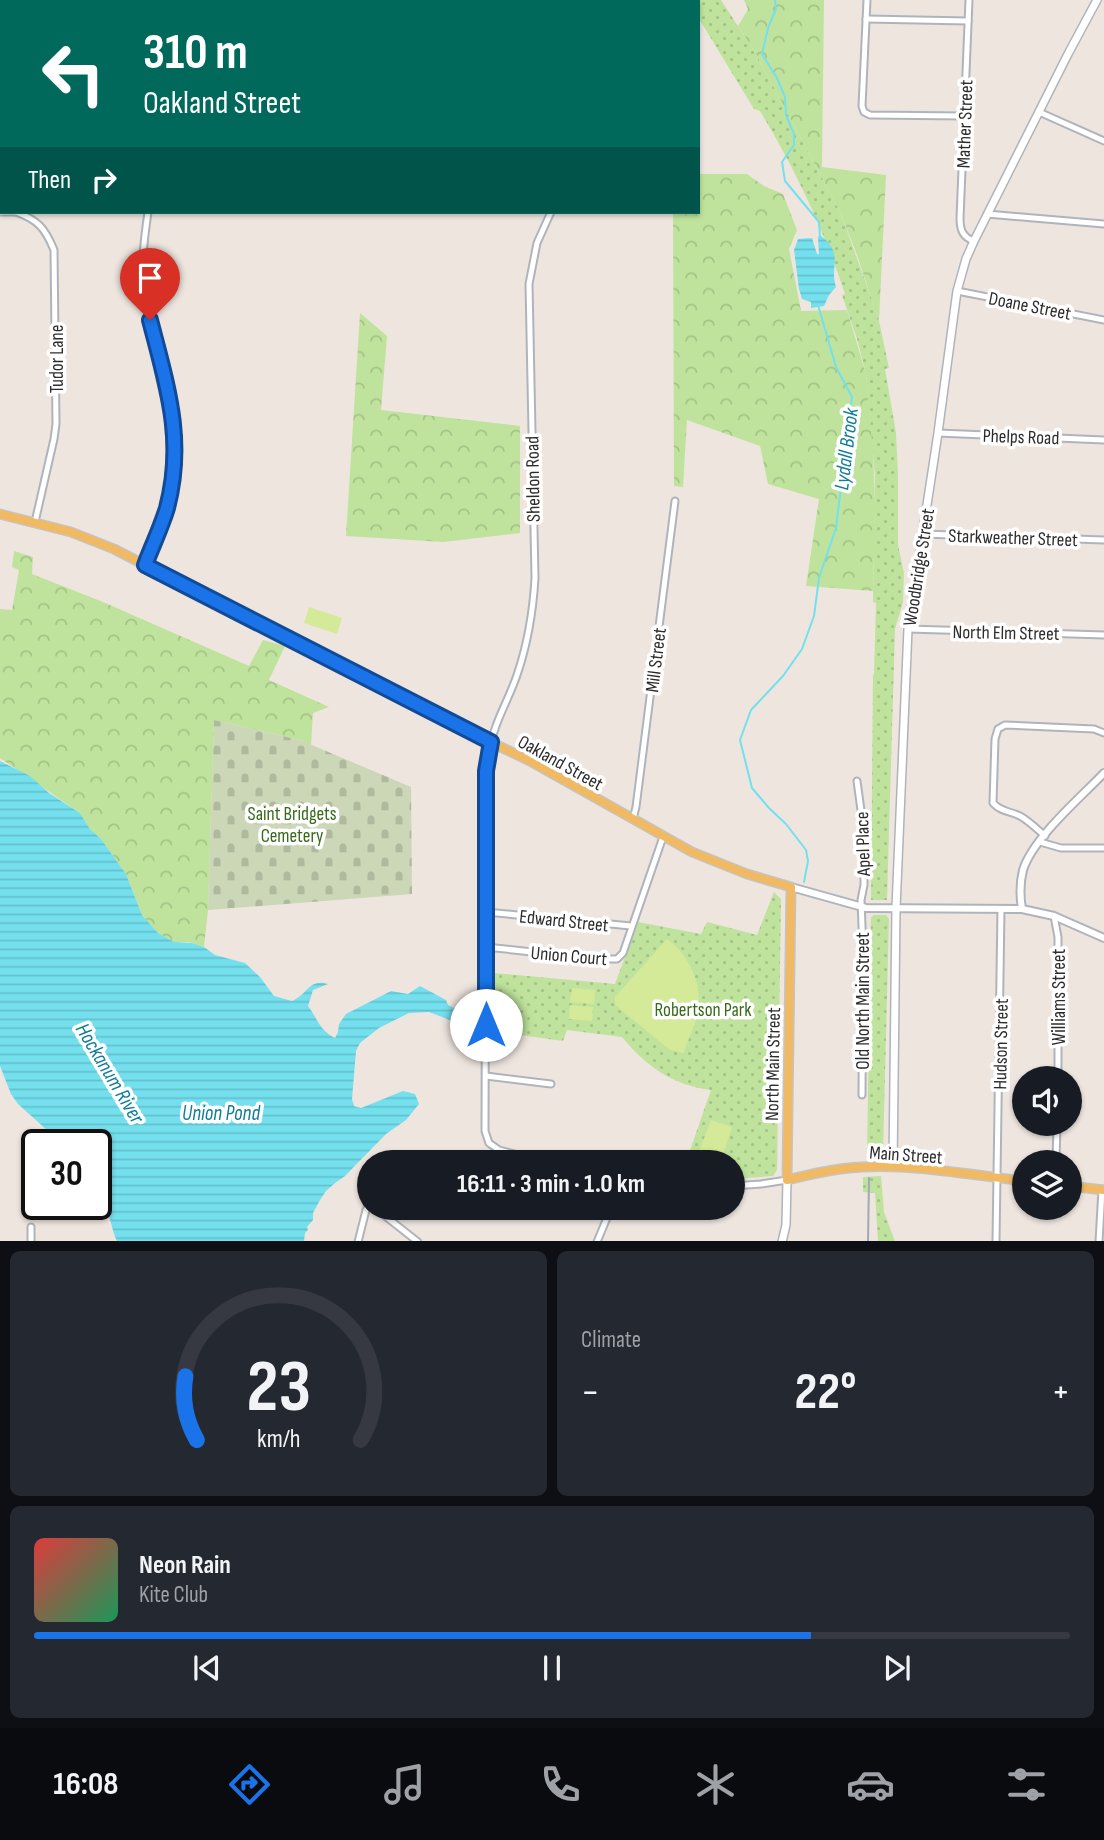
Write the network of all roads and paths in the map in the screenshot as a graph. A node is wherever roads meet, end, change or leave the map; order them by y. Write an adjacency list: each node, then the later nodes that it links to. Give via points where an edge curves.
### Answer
1 (867, 0): 4 (street)
2 (969, 0): 5 (street, Mather Street)
3 (1097, 0): 6 (main road, Woodbridge Street)
4 (866, 19): 5 (street); 7 (street, via 864,112)
5 (968, 21): 7 (street, Mather Street)
6 (1039, 112): 8 (street); 12 (main road, Woodbridge Street)
7 (964, 116): 14 (street, Mather Street, via 960,227)
8 (1104, 141)
9 (22, 214): 21 (street, Tudor Lane, via 38,222 54,250 56,424)
10 (148, 214): 24 (street, via 145,297 169,391 175,454 167,506)
11 (550, 214): 28 (street, Sheldon Road, via 537,243 529,284 535,578 531,622)
12 (987, 214): 13 (street); 14 (main road, Woodbridge Street)
13 (1104, 224)
14 (974, 242): 15 (main road, Woodbridge Street)
15 (957, 290): 16 (street, Doane Street); 17 (main road, Woodbridge Street)
16 (1104, 320)
17 (938, 433): 18 (street, Phelps Road); 22 (main road, Woodbridge Street)
18 (1104, 440)
19 (675, 501): 31 (street, Mill Street)
20 (0, 514): 21 (main road, Oakland Street)
21 (35, 522): 24 (main road, Oakland Street, via 95,540)
22 (923, 534): 23 (street, Starkweather Street); 25 (main road, Woodbridge Street)
23 (1104, 540)
24 (145, 565): 28 (main road, Oakland Street)
25 (908, 629): 26 (street, North Elm Street); 37 (main road, Woodbridge Street)
26 (1104, 635)
27 (1104, 733): 33 (street, via 1005,725 998,729 993,803 999,810 1023,818)
28 (491, 742): 31 (main road, Oakland Street); 40 (street, Sheldon Road, via 486,771)
29 (1104, 773): 33 (street)
30 (857, 781): 36 (street, Apel Place, via 864,827)
31 (633, 819): 32 (main road, Oakland Street)
32 (663, 837): 35 (main road, Oakland Street, via 713,862); 42 (street, Edward Street)
33 (1042, 839): 34 (street, via 1061,848); 39 (street, via 1024,869)
34 (1104, 848)
35 (791, 887): 36 (street, Oakland Street); 52 (main road, North Main Street)
36 (862, 907): 37 (street, Oakland Street); 48 (street, Old North Main Street)
37 (896, 908): 38 (street, Oakland Street); 50 (main road, Woodbridge Street)
38 (1001, 909): 39 (street, Oakland Street); 51 (street, Hudson Street)
39 (1022, 909): 41 (street, Oakland Street)
40 (486, 912): 42 (street, Edward Street); 44 (street, Sheldon Road)
41 (1054, 916): 43 (street, Oakland Street); 45 (street, Williams Street)
42 (631, 926): 44 (street, Union Court, via 617,959)
43 (1104, 938)
44 (486, 947): 46 (street, Sheldon Road)
45 (1058, 1066)
46 (485, 1076): 47 (street); 49 (street, Sheldon Road, via 486,1138)
47 (551, 1084)
48 (862, 1094)
49 (499, 1150)
50 (893, 1167): 51 (main road, Main Street); 52 (main road, Main Street, via 851,1168)
51 (997, 1178): 53 (main road, Main Street); 66 (street, Hudson Street)
52 (787, 1180): 54 (street); 65 (main road, North Main Street)
53 (1012, 1180)
54 (745, 1185)
55 (1082, 1187): 56 (main road)
56 (1103, 1189): 67 (street)
57 (364, 1220): 62 (street)
58 (391, 1220): 63 (street)
59 (606, 1220): 64 (street)
60 (31, 1227): 61 (street)
61 (31, 1241)
62 (358, 1241)
63 (418, 1241)
64 (597, 1241)
65 (782, 1241)
66 (996, 1241)
67 (1099, 1241)

